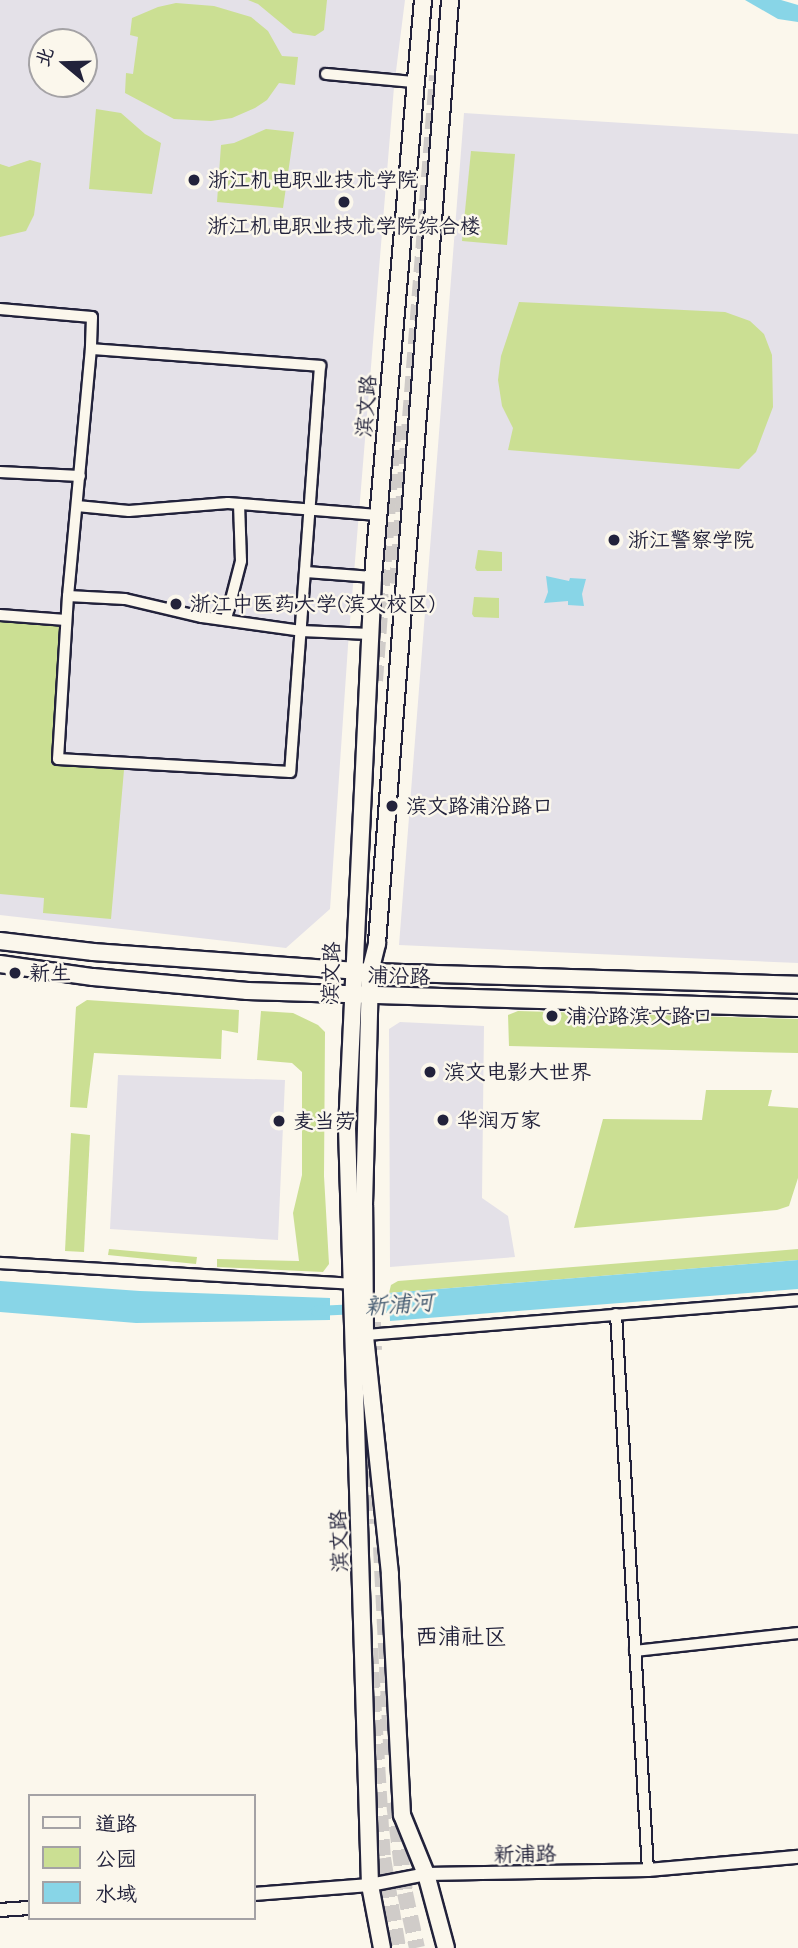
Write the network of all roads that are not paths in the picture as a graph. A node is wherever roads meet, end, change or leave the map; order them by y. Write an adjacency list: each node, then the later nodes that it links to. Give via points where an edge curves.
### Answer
1 (423, 0): 4 (main road, 滨文路)
2 (450, 0): 24 (main road, 滨文路, via 377,943)
3 (326, 74): 4 (street)
4 (414, 82): 12 (main road, 滨文路)
5 (0, 309): 6 (street, via 92,317)
6 (91, 349): 8 (street); 11 (street, via 320,366)
7 (0, 472): 8 (street)
8 (80, 476): 10 (street)
9 (239, 504): 10 (street, via 129,511); 11 (street); 17 (street, via 241,561)
10 (76, 506): 15 (street)
11 (310, 510): 12 (street); 13 (street)
12 (378, 515): 14 (main road, 滨文路)
13 (306, 572): 14 (street); 19 (street)
14 (373, 577): 20 (main road, 滨文路)
15 (68, 596): 17 (street, via 125,599); 18 (street)
16 (0, 615): 18 (street)
17 (226, 619): 19 (street)
18 (66, 620): 19 (street, via 58,759 290,772)
19 (301, 631): 20 (street)
20 (370, 634): 23 (main road, 滨文路)
21 (0, 941): 23 (main road, 浦沿路)
22 (0, 964): 26 (main road, 浦沿路, via 192,986)
23 (352, 970): 24 (main road, 浦沿路); 26 (main road, 滨文路)
24 (370, 972): 25 (main road, 浦沿路); 27 (main road, 滨文路)
25 (798, 985)
26 (352, 996): 27 (main road, 浦沿路); 30 (main road, 滨文路, via 347,1129)
27 (369, 996): 28 (main road, 浦沿路); 30 (main road, 滨文路)
28 (798, 1008)
29 (0, 1264): 30 (street)
30 (355, 1277): 33 (main road, 滨文路)
31 (798, 1300): 32 (street)
32 (616, 1314): 33 (street); 35 (street)
33 (358, 1334): 38 (main road, 滨文路, via 390,1574 401,1815); 39 (main road, 滨文路)
34 (798, 1633): 35 (street)
35 (635, 1651): 37 (street)
36 (798, 1857): 37 (street, 新浦路)
37 (648, 1870): 38 (street, 新浦路)
38 (426, 1874): 39 (street, 新浦路); 44 (main road, 滨文路)
39 (370, 1885): 40 (street, 新浦路); 43 (main road, 滨文路)
40 (256, 1894)
41 (28, 1908): 42 (street)
42 (0, 1910)
43 (382, 1948)
44 (446, 1948)

